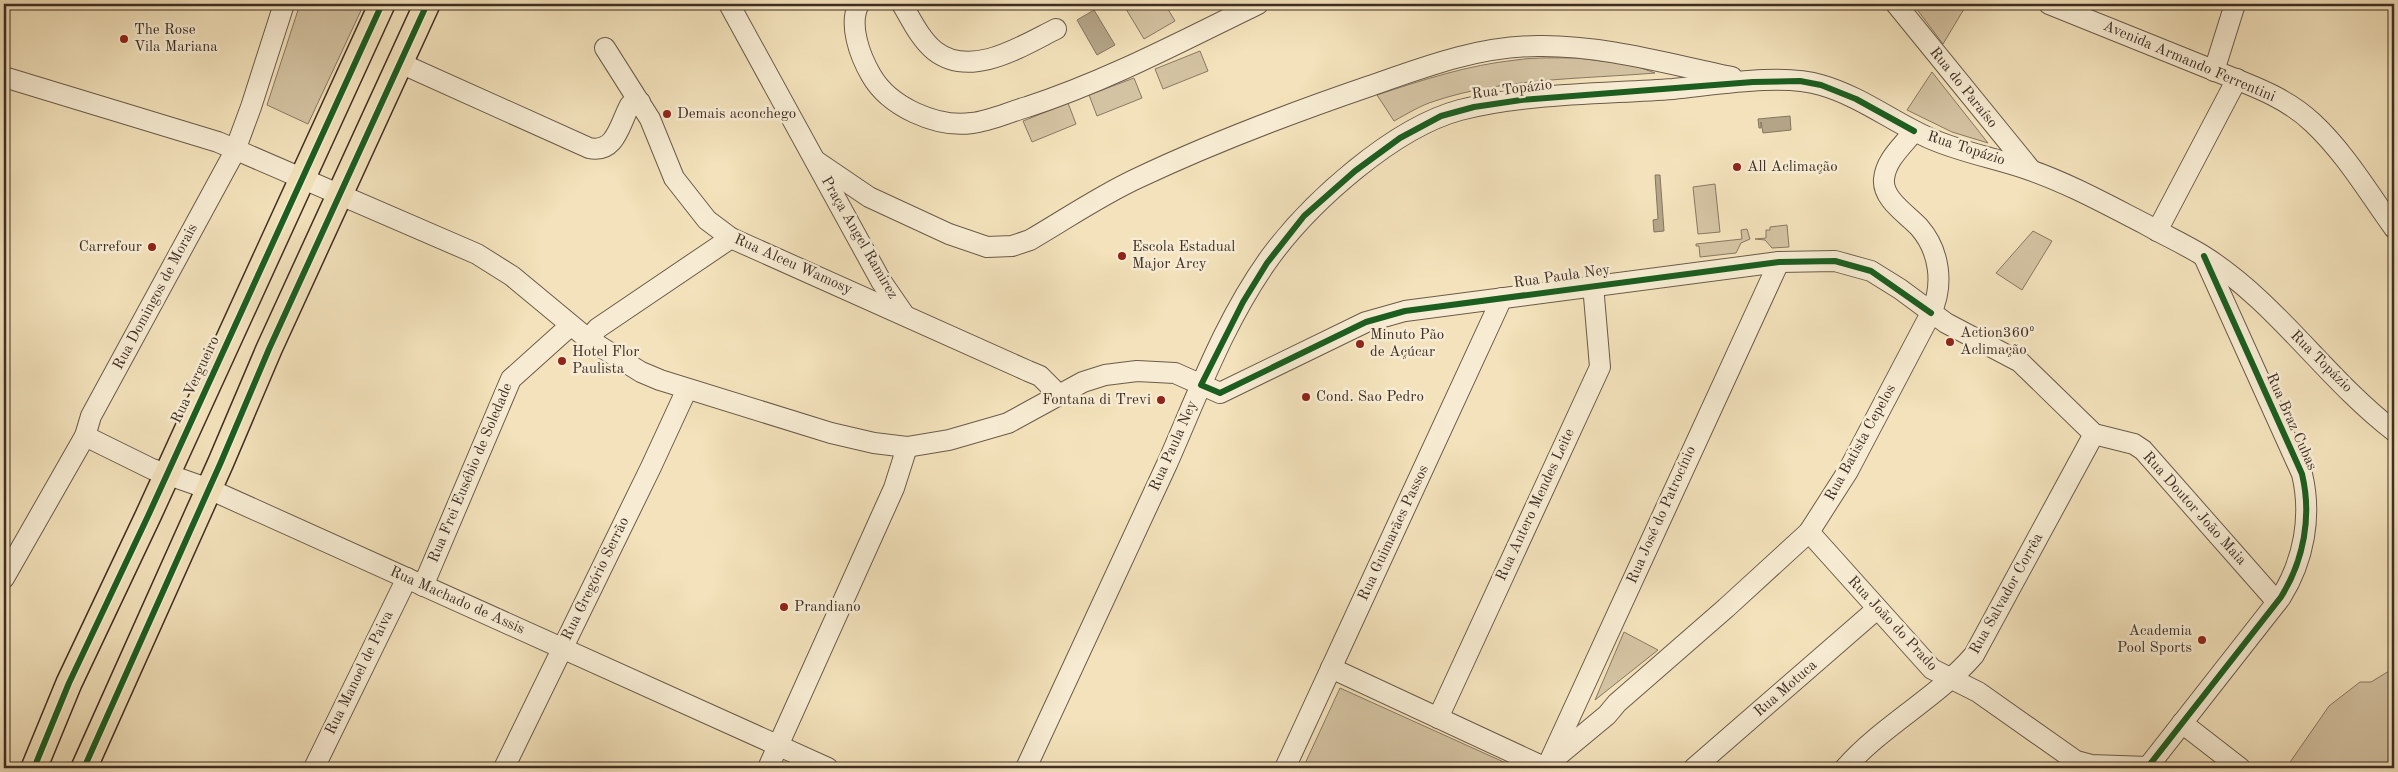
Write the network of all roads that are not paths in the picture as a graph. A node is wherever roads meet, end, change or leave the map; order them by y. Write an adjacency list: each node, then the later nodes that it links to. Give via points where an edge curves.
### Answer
1 (284, 4): 23 (street, Rua Domingos de Morais)
2 (382, 4): 27 (main road, Rua Vergueiro)
3 (427, 4): 13 (main road)
4 (729, 4): 25 (street, Praça Angel Ramirez)
5 (859, 4): 7 (street, via 854,22 863,60 872,78 908,109 960,124 980,122 1090,84)
6 (902, 4): 11 (street, via 927,43 953,60 966,62 995,57)
7 (1258, 4)
8 (1896, 4): 21 (street, Rua do Paraíso)
9 (2049, 4): 15 (street, Avenida Armando Ferrentini)
10 (2235, 4): 15 (street)
11 (1056, 29)
12 (605, 48): 20 (street, Rua Alceu Wamosy)
13 (400, 63): 20 (street, via 598,150 612,143 630,105); 28 (main road)
14 (1663, 63): 18 (street); 19 (street, via 1672,75 1672,81); 25 (street, via 1579,49 1538,46 1492,49 1437,63 1294,111 1230,137 1137,178 1030,240 1012,246 987,247 949,234 869,197)
15 (2214, 71): 17 (street, Avenida Armando Ferrentini)
16 (4, 77): 23 (street)
17 (2237, 79): 29 (street, Avenida Armando Ferrentini, via 2283,101 2312,122); 30 (street)
18 (1753, 82): 19 (street, Rua Topázio); 22 (street, Rua Topázio, via 1800,81 1821,85 1856,99)
19 (1657, 90): 42 (street, Rua Topázio, via 1521,100 1474,107 1441,116 1400,138 1304,216 1271,257 1243,302)
20 (640, 102): 31 (street, Rua Alceu Wamosy, via 674,178 707,220)
21 (1995, 128): 24 (street, via 1998,138 1996,151); 26 (street, Rua do Paraíso)
22 (1914, 130): 24 (street, Rua Topázio, via 1933,140); 39 (street, Rua Batista Cepelos, via 1887,166 1884,181 1886,192 1923,232 1932,250 1940,282)
23 (236, 150): 27 (street); 47 (street, Rua Domingos de Morais, via 91,416)
24 (1985, 156): 26 (street, Rua Topázio)
25 (816, 161): 38 (street, Praça Angel Ramirez, via 881,281)
26 (2031, 170): 30 (street, Rua Topázio)
27 (302, 178): 28 (street); 49 (main road, Rua Vergueiro)
28 (340, 194): 40 (street, via 477,254 512,276); 50 (main road)
29 (2393, 223)
30 (2158, 231): 32 (street, Rua Topázio)
31 (730, 238): 38 (street, Rua Alceu Wamosy); 41 (street, via 598,328)
32 (2204, 256): 35 (street, Rua Topázio); 37 (street, Rua Braz Cubas)
33 (1779, 262): 34 (street, Rua Paula Ney); 39 (street, Rua Paula Ney, via 1835,261 1871,271); 60 (street, Rua José do Patrocínio)
34 (1592, 285): 36 (street, Rua Paula Ney); 61 (street, Rua Antero Mendes Leite, via 1600,367)
35 (2247, 289): 37 (street, via 2234,293); 45 (street, Rua Topázio, via 2367,409)
36 (1502, 298): 42 (street, Rua Paula Ney, via 1383,316 1220,393); 57 (street, Rua Guimarães Passos)
37 (2226, 305): 54 (street, Rua Braz Cubas, via 2294,454 2306,491 2306,526 2299,556 2290,581)
38 (903, 313): 44 (street, Rua Alceu Wamosy, via 1040,376)
39 (1932, 313): 46 (street, via 2020,362); 51 (street, Rua Batista Cepelos, via 1848,471)
40 (570, 326): 41 (street); 53 (street, Rua Frei Eusébio de Soledade, via 511,379)
41 (588, 339): 43 (street, via 641,372)
42 (1201, 385): 44 (street, via 1175,373 1137,371 1083,382); 71 (street, Rua Paula Ney)
43 (687, 389): 48 (street, via 831,433); 56 (street, Rua Gregório Serrão)
44 (1059, 396): 48 (street, via 1008,423 949,440)
45 (2394, 431)
46 (2094, 434): 54 (street, Rua Doutor João Maia, via 2134,444 2143,450); 58 (street, Rua Salvador Corrêa, via 1980,645)
47 (85, 436): 49 (street, Rua Machado de Assis); 52 (street, Rua Domingos de Morais)
48 (906, 447): 63 (street, via 894,488)
49 (166, 475): 50 (street, Rua Machado de Assis); 65 (main road, Rua Vergueiro, via 69,683)
50 (209, 490): 53 (street, Rua Machado de Assis); 66 (main road)
51 (1809, 532): 55 (street, Rua João do Prado); 59 (street, Rua Batista Cepelos)
52 (4, 578)
53 (415, 582): 56 (street, Rua Machado de Assis); 67 (street, Rua Manoel de Paiva)
54 (2276, 602): 62 (street, Rua Braz Cubas)
55 (1877, 609): 58 (street, Rua João do Prado, via 1932,669); 73 (street, Rua Motuca)
56 (562, 648): 63 (street, Rua Machado de Assis); 68 (street, Rua Gregório Serrão)
57 (1331, 668): 61 (street); 72 (street, Rua Guimarães Passos)
58 (1952, 679): 74 (street, Rua Salvador Corrêa); 75 (street, Rua João do Prado, via 1978,692 2076,761 2091,765)
59 (1617, 703): 60 (street, Rua Batista Cepelos, via 1591,715); 64 (street, Rua Batista Cepelos)
60 (1574, 710): 64 (street, Rua José do Patrocínio)
61 (1438, 718): 64 (street)
62 (2182, 723): 75 (street, Rua Braz Cubas); 76 (street)
63 (778, 745): 69 (street); 70 (street, Rua Machado de Assis)
64 (1547, 767)
65 (34, 768)
66 (84, 768)
67 (314, 768)
68 (504, 768)
69 (768, 768)
70 (828, 768)
71 (1026, 768)
72 (1285, 768)
73 (1694, 768)
74 (1845, 768)
75 (2148, 768)
76 (2237, 768)

